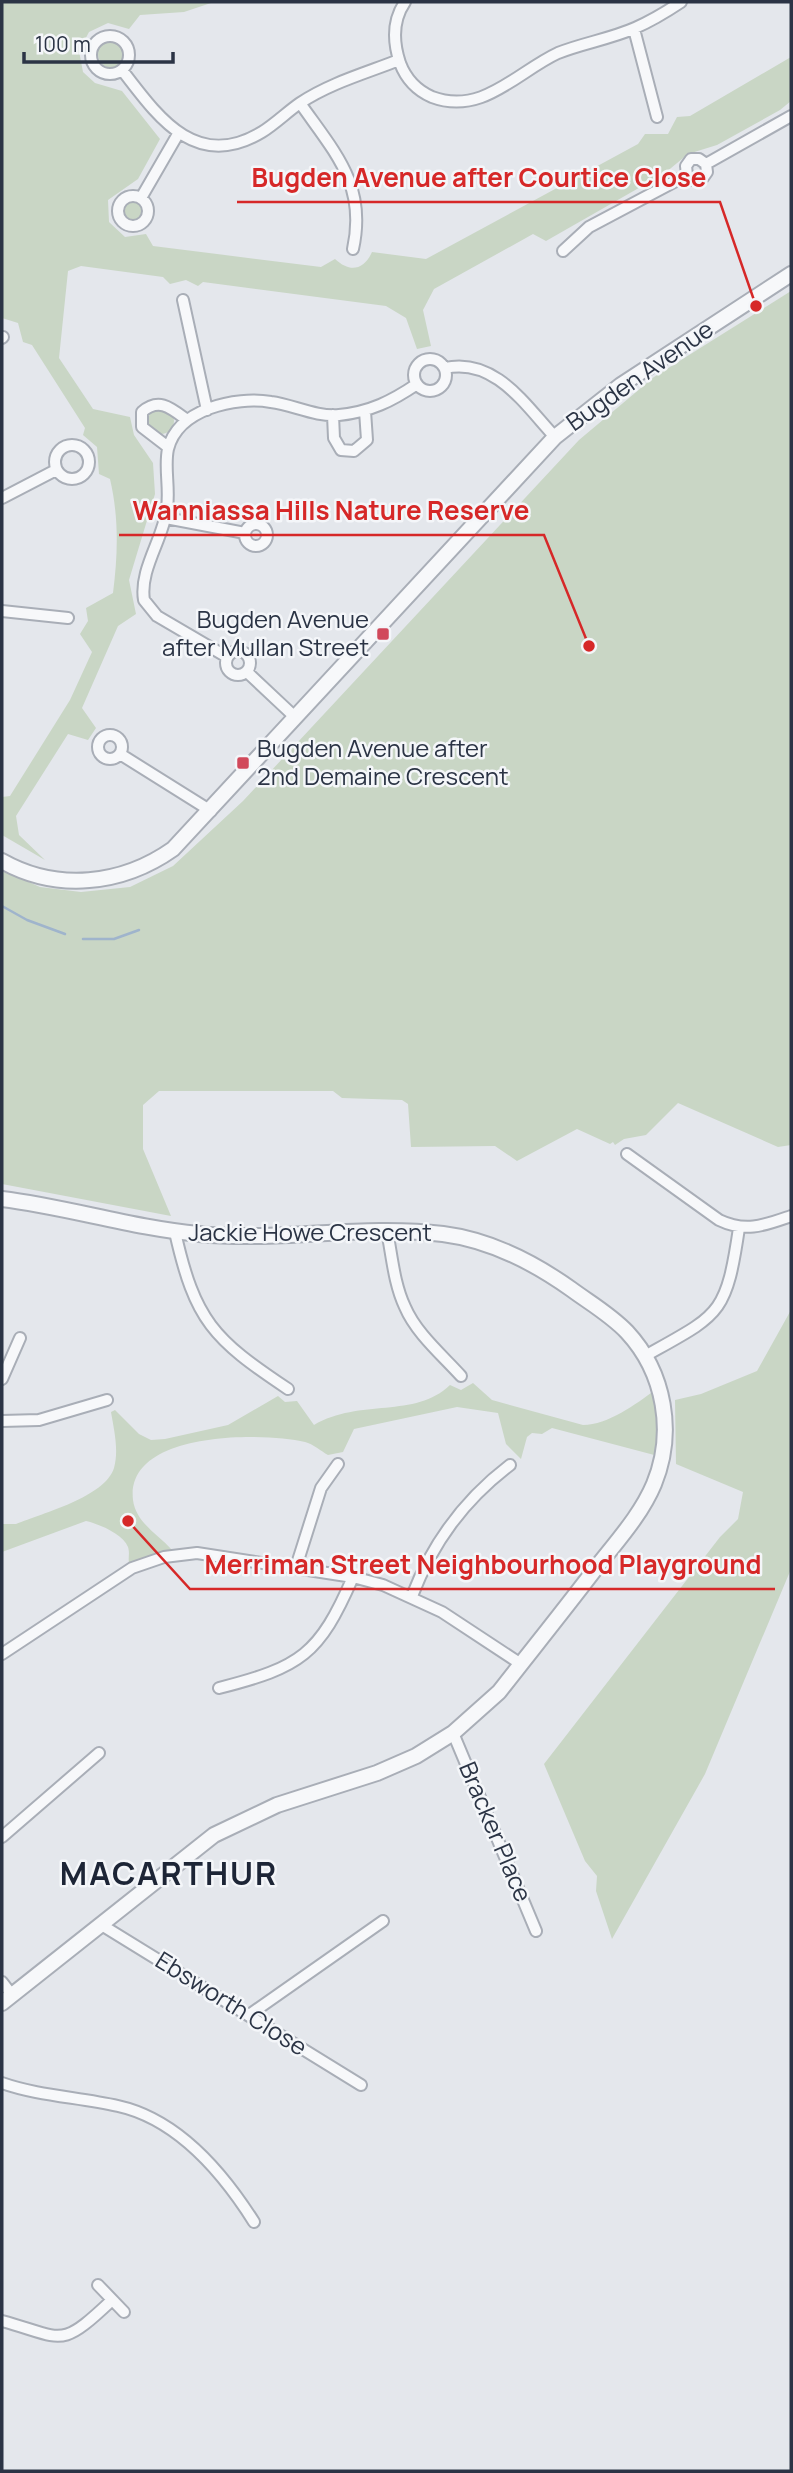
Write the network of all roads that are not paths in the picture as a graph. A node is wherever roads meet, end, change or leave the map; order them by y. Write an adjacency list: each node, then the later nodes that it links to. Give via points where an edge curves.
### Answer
1 (405, 2): 4 (street, via 394,37)
2 (681, 2): 3 (street)
3 (634, 29): 4 (street, via 559,53 497,91 473,100 448,101 425,94 408,79); 8 (street)
4 (399, 60): 6 (street)
5 (122, 71): 9 (street, via 159,118)
6 (300, 103): 9 (street, via 262,132 236,142 209,144); 11 (street, via 351,180 358,209)
7 (791, 116): 12 (street, via 706,164 702,179 687,175 589,227)
8 (657, 117)
9 (178, 134): 10 (street)
10 (141, 198)
11 (353, 249)
12 (563, 251)
13 (791, 274): 21 (street, Bugden Avenue, via 612,392)
14 (183, 300): 17 (street)
15 (445, 368): 16 (street, via 441,387 428,390); 16 (street, via 435,359 422,361 414,371); 21 (street, via 468,366 495,375)
16 (417, 384): 18 (street)
17 (207, 410): 19 (street, via 256,400); 20 (street)
18 (365, 411): 19 (street); 19 (street, via 367,440 354,451 337,445)
19 (333, 415)
20 (187, 419): 22 (street); 22 (street, via 167,405 153,405 142,412 142,427)
21 (555, 437): 31 (street, Bugden Avenue)
22 (169, 447): 25 (street)
23 (56, 470): 24 (street)
24 (2, 498)
25 (166, 517): 26 (street); 29 (street, via 144,579 144,600 157,616)
26 (245, 533)
27 (2, 611): 28 (street)
28 (68, 618)
29 (227, 657): 30 (street, via 230,673 239,676); 30 (street, via 235,651 246,653 250,662)
30 (247, 672): 31 (street)
31 (296, 718): 33 (street, Bugden Avenue)
32 (120, 754): 33 (street)
33 (211, 811): 36 (street, Bugden Avenue, via 173,849 131,873 95,881)
34 (2, 853): 36 (street, Bugden Avenue)
35 (2, 860): 36 (street, Bugden Avenue, via 19,871)
36 (36, 874)
37 (627, 1154): 40 (street, via 719,1220)
38 (2, 1199): 42 (street, Jackie Howe Crescent)
39 (791, 1216): 40 (street)
40 (739, 1228): 44 (street, via 731,1282 716,1311)
41 (387, 1231): 42 (street, Jackie Howe Crescent, via 283,1238); 44 (street, Jackie Howe Crescent, via 447,1234 528,1262 609,1316); 45 (street, via 405,1308)
42 (175, 1232): 47 (street, via 192,1296 211,1328 237,1356)
43 (20, 1338): 46 (street)
44 (645, 1356): 56 (street, Jackie Howe Crescent, via 660,1388 664,1411 664,1447 654,1483 636,1517)
45 (461, 1376)
46 (2, 1379)
47 (288, 1389)
48 (107, 1400): 49 (street, via 39,1420)
49 (2, 1421)
50 (338, 1464): 52 (street, via 321,1488)
51 (510, 1465): 54 (street, via 479,1489 438,1540)
52 (296, 1567): 53 (street); 55 (street, via 197,1553 164,1557 113,1579)
53 (352, 1577): 54 (street); 57 (street, via 335,1618 312,1649 278,1671)
54 (412, 1596): 56 (street)
55 (2, 1654)
56 (521, 1664): 58 (street, Jackie Howe Crescent, via 499,1692)
57 (219, 1688)
58 (453, 1733): 62 (street, Jackie Howe Crescent, via 405,1761 277,1805 214,1835); 63 (street, Bracker Place)
59 (99, 1753): 60 (street)
60 (2, 1837)
61 (383, 1921): 66 (street)
62 (100, 1924): 65 (street, Jackie Howe Crescent); 66 (street, Ebsworth Close)
63 (536, 1931)
64 (2, 1982): 65 (street)
65 (7, 1999)
66 (249, 2015): 68 (street, Ebsworth Close)
67 (2, 2082): 69 (street, via 117,2105 162,2124 234,2190)
68 (361, 2085)
69 (254, 2222)
70 (98, 2285): 71 (street)
71 (111, 2301): 72 (street); 73 (street, via 81,2329 68,2334 40,2335)
72 (124, 2312)
73 (2, 2322)

